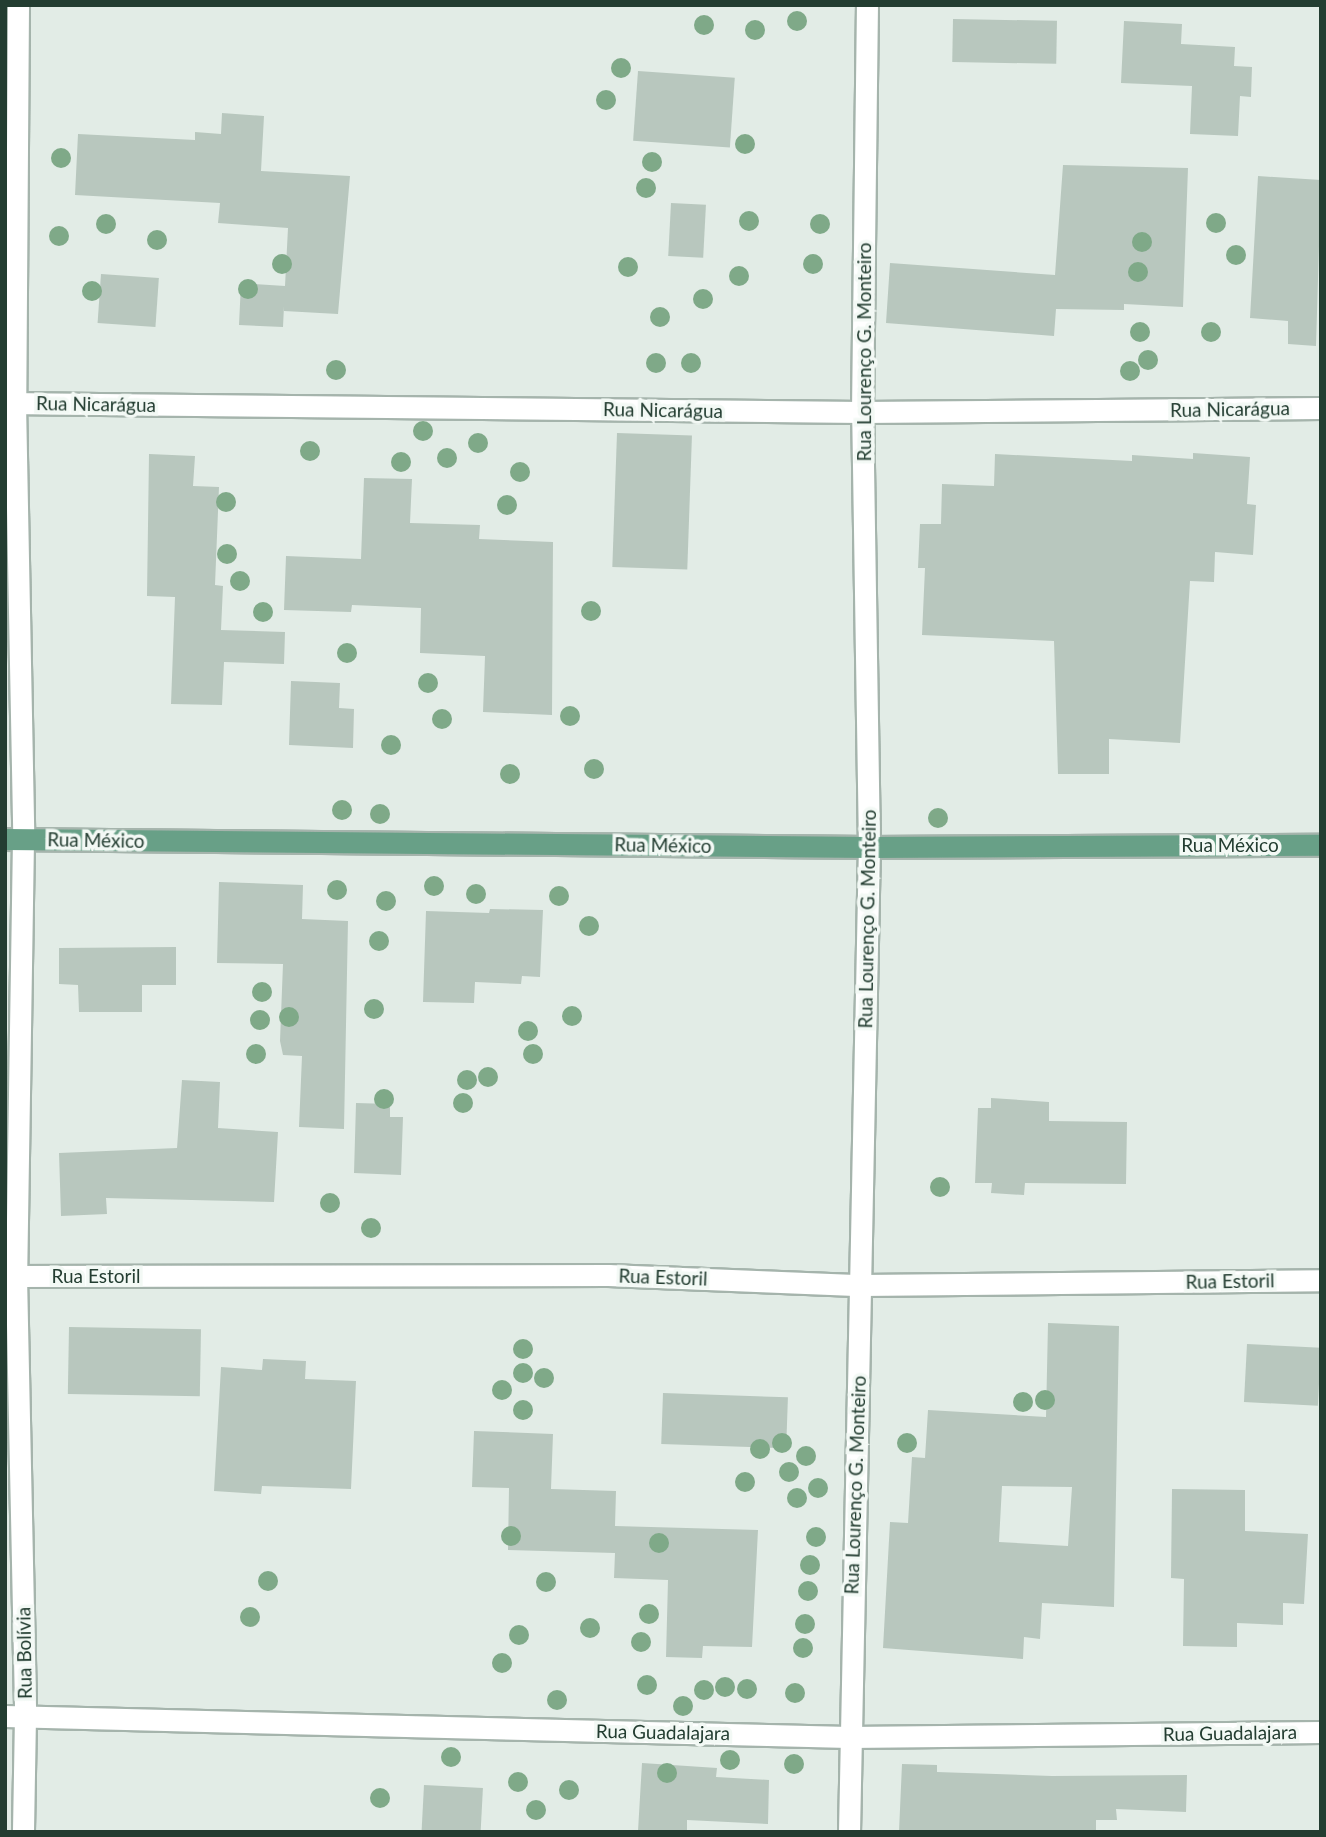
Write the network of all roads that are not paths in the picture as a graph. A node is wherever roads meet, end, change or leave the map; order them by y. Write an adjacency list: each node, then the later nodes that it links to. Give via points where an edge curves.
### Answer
1 (18, 5): 3 (street, Rua Bolívia)
2 (867, 5): 5 (street, Rua Lourenço G. Monteiro)
3 (10, 403): 5 (street, Rua Nicarágua); 6 (street, Rua Bolívia)
4 (1321, 408): 5 (street, Rua Nicarágua)
5 (862, 412): 8 (street, Rua Lourenço G. Monteiro)
6 (14, 839): 8 (main road, Rua México); 9 (street, Rua Bolívia)
7 (1321, 845): 8 (main road, Rua México)
8 (869, 847): 11 (street, Rua Lourenço G. Monteiro)
9 (11, 1276): 11 (street, Rua Estoril, via 608,1275); 12 (street, Rua Bolívia)
10 (1321, 1280): 11 (street, Rua Estoril)
11 (861, 1285): 14 (street, Rua Lourenço G. Monteiro)
12 (15, 1716): 14 (street, Rua Guadalajara); 15 (street, Rua Bolívia)
13 (1321, 1732): 14 (street, Rua Guadalajara)
14 (849, 1737): 16 (street, Rua Lourenço G. Monteiro)
15 (23, 1832)
16 (849, 1832)

